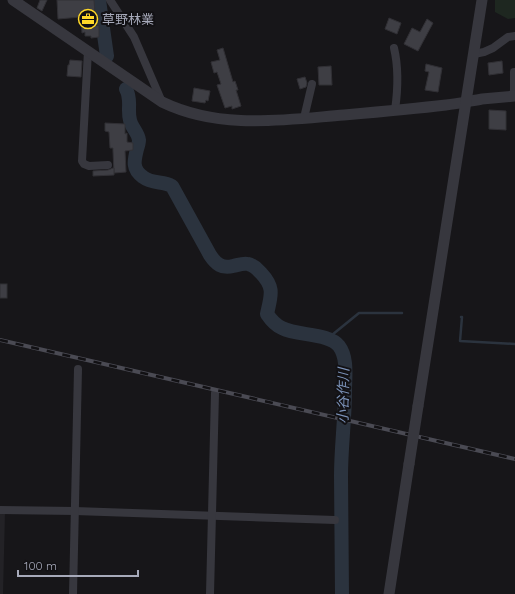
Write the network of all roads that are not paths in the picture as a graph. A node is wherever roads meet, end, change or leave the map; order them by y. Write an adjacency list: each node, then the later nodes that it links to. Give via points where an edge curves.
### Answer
1 (13, 0): 6 (street)
2 (110, 0): 11 (street, via 134,37)
3 (482, 0): 7 (street)
4 (515, 36): 7 (street, via 508,37 484,52)
5 (394, 48): 13 (street, via 398,70)
6 (88, 51): 11 (street); 15 (street, via 82,161 88,166)
7 (474, 54): 12 (street)
8 (514, 72): 10 (street)
9 (312, 84): 14 (street)
10 (514, 96): 12 (street)
11 (162, 102): 14 (street, via 190,113 219,119 253,122)
12 (466, 102): 13 (street); 24 (street, bridge)
13 (395, 110): 14 (street)
14 (304, 118)
15 (108, 166)
16 (78, 369): 19 (street)
17 (215, 393): 20 (street)
18 (0, 510): 19 (street)
19 (75, 511): 20 (street); 22 (street)
20 (212, 516): 21 (street); 23 (street)
21 (335, 520)
22 (73, 594)
23 (210, 594)
24 (389, 594)

